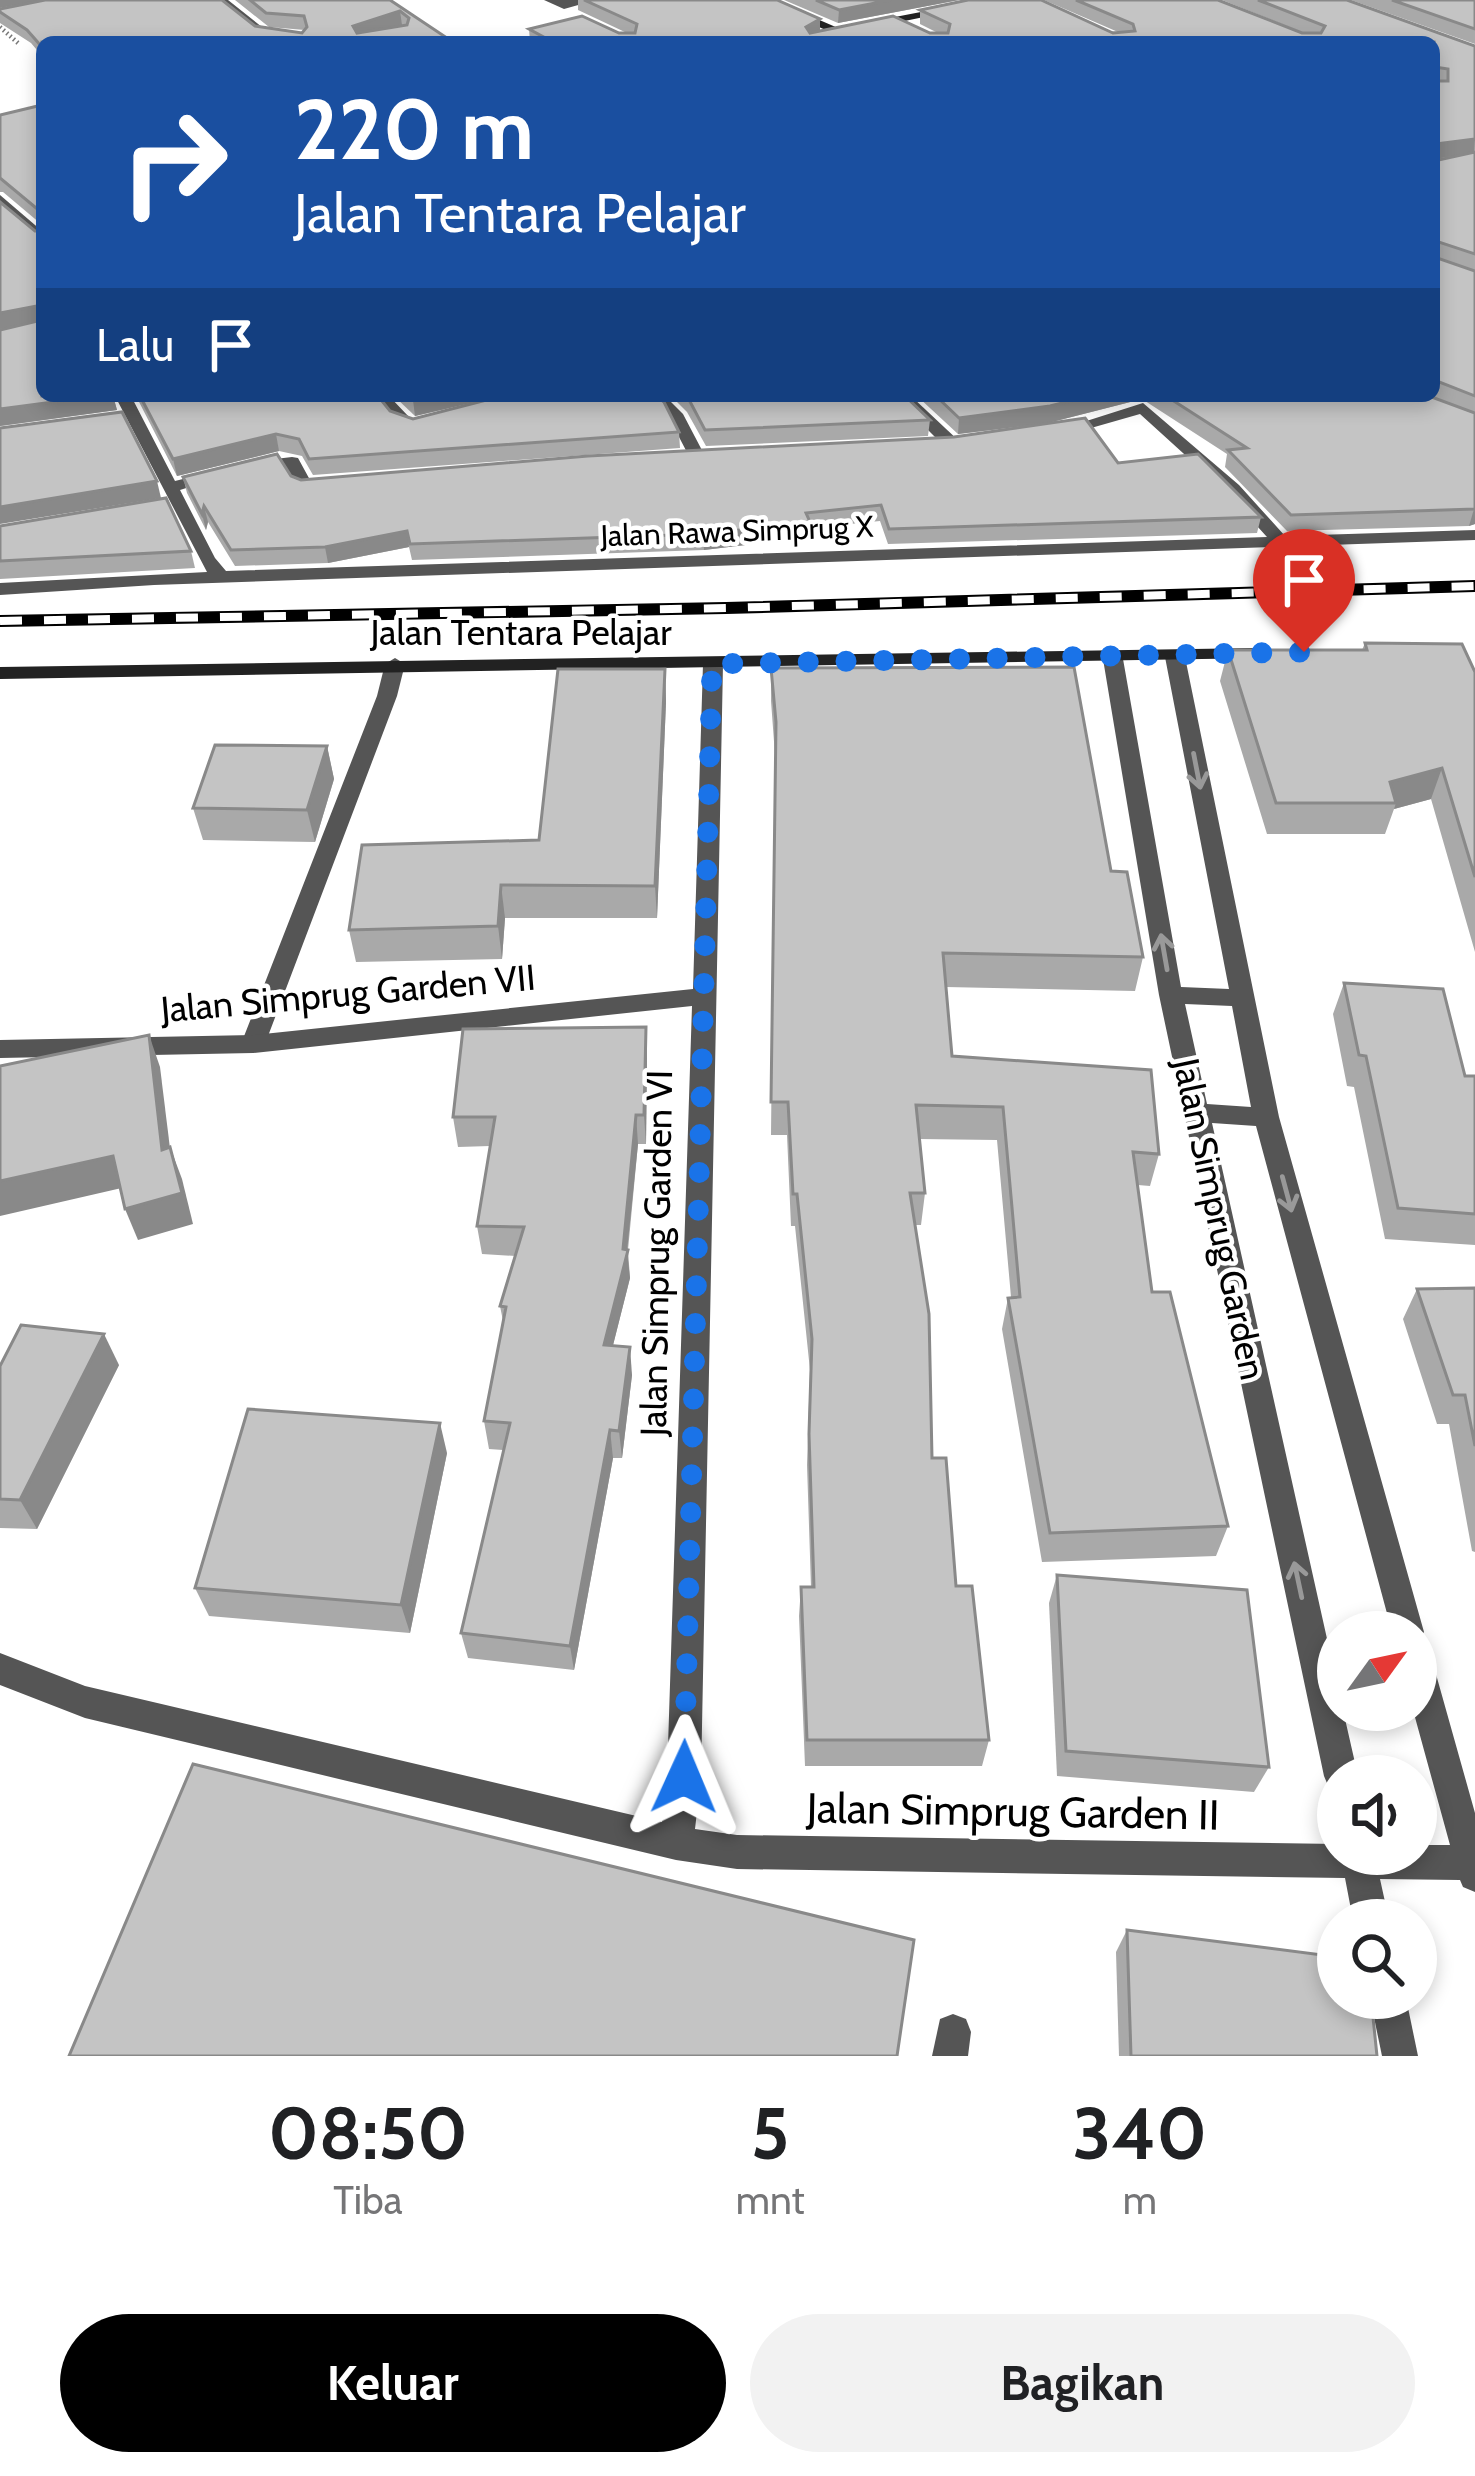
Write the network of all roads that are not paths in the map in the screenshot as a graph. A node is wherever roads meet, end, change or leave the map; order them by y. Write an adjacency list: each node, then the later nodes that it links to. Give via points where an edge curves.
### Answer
1 (221, 0): 9 (street)
2 (550, 0): 5 (street)
3 (764, 0): 7 (street)
4 (996, 0): 6 (street)
5 (583, 2)
6 (892, 20): 7 (street); 8 (street)
7 (837, 32): 10 (street)
8 (925, 34)
9 (278, 36)
10 (829, 36)
11 (8, 205): 12 (street)
12 (36, 233)
13 (124, 402): 22 (street, via 126,419)
14 (386, 402): 17 (street, via 408,424)
15 (662, 402): 20 (street, via 675,414 689,457)
16 (907, 402): 19 (street, via 944,447)
17 (440, 420)
18 (1039, 436): 25 (street, via 1144,408)
19 (976, 444)
20 (719, 455)
21 (347, 482): 22 (street, via 304,486 292,461 280,460)
22 (174, 495): 23 (street); 26 (street)
23 (155, 508)
24 (1475, 535): 25 (street, Jalan Rawa Simprug X)
25 (1283, 544): 26 (street, Jalan Rawa Simprug X)
26 (222, 578): 27 (street, Jalan Rawa Simprug X)
27 (0, 589)
28 (1290, 653): 29 (street, Jalan Tentara Pelajar)
29 (1175, 657): 30 (street, Jalan Tentara Pelajar); 36 (street, Jalan Simprug Garden, one-way to 36)
30 (1113, 659): 32 (street, Jalan Tentara Pelajar); 34 (street, Jalan Simprug Garden, one-way to 30)
31 (394, 664): 32 (street, Jalan Tentara Pelajar); 33 (street, Jalan Tentara Pelajar); 37 (street)
32 (712, 664): 35 (street, Jalan Simprug Garden VI)
33 (0, 673)
34 (1171, 995): 36 (street); 39 (street, Jalan Simprug Garden)
35 (701, 997): 37 (street, Jalan Simprug Garden VII); 45 (street, Jalan Simprug Garden VI, via 684,1777)
36 (1242, 998): 40 (street, Jalan Simprug Garden)
37 (253, 1044): 38 (street, Jalan Simprug Garden VII)
38 (0, 1049)
39 (1197, 1113): 40 (street); 44 (street, Jalan Simprug Garden, one-way to 39)
40 (1266, 1117): 41 (street, Jalan Simprug Garden, one-way to 41)
41 (1402, 1611)
42 (0, 1669): 45 (street, Jalan Simprug Garden II, via 85,1702)
43 (1436, 1731): 48 (street)
44 (1336, 1755)
45 (676, 1843): 46 (street, Jalan Simprug Garden II, via 737,1852)
46 (1317, 1858)
47 (1437, 1864): 48 (street, Jalan Simprug Garden II)
48 (1474, 1867)
49 (1392, 2019): 50 (street)
50 (1400, 2056)

